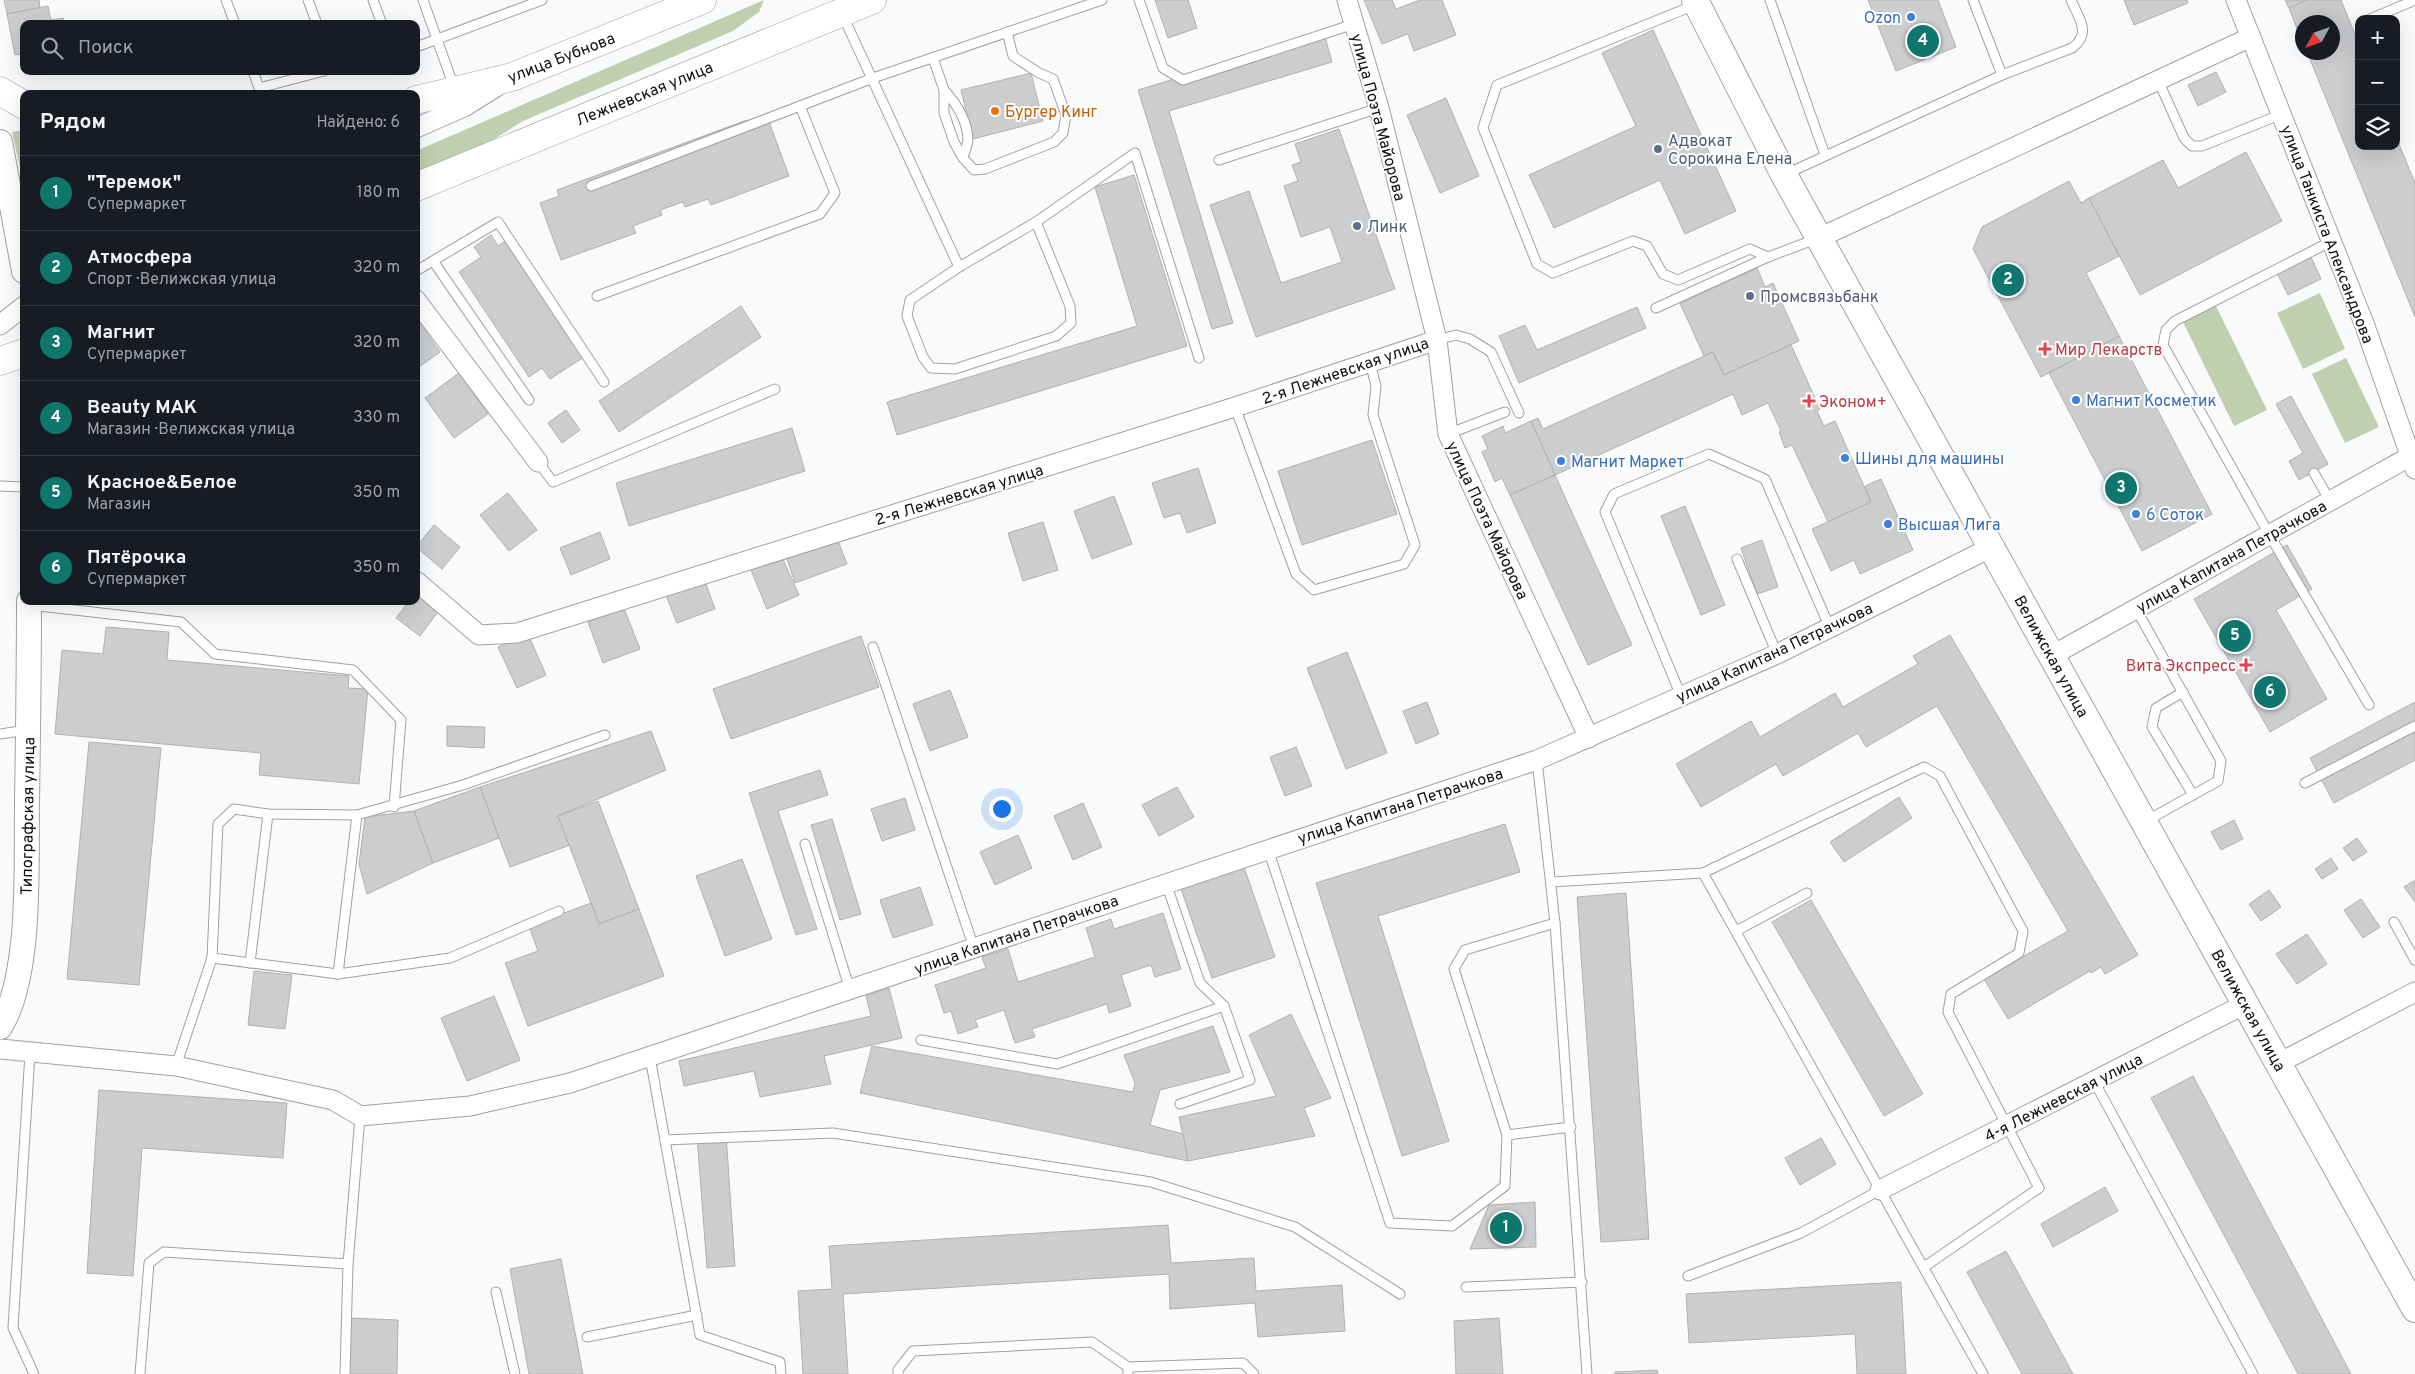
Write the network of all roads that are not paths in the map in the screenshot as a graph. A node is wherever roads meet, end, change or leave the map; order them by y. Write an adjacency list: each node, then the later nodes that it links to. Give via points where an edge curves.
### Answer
1 (226, 0): 19 (lane)
2 (308, 0): 20 (lane)
3 (373, 0): 21 (lane)
4 (423, 0): 25 (lane)
5 (542, 0): 25 (lane)
6 (702, 0): 31 (highway, улица Бубнова)
7 (872, 0): 17 (highway, Лежневская улица)
8 (1102, 0): 23 (lane)
9 (1139, 0): 22 (lane, via 1163,68 1183,80)
10 (1347, 0): 22 (street, улица Поэта Майорова)
11 (1770, 0): 44 (lane)
12 (1973, 0): 30 (lane)
13 (2071, 0): 30 (lane, via 2084,32 2081,41 2072,48)
14 (2236, 0): 24 (street, улица Танкиста Александрова)
15 (2415, 0): 18 (lane)
16 (1699, 1): 47 (main road, Велижская улица); 54 (lane, via 1497,85 1483,128 1537,264 1553,273 1634,241 1647,246 1663,274 1678,280 1750,249)
17 (839, 6): 32 (lane); 48 (highway, Лежневская улица)
18 (2379, 15)
19 (234, 20)
20 (316, 20)
21 (380, 20)
22 (1354, 24): 40 (street, улица Поэта Майорова)
23 (1007, 32): 27 (lane); 45 (lane, via 1013,56 1053,79 1066,115 1063,133 1054,142 985,169 974,170)
24 (2251, 37): 33 (street); 41 (street, улица Танкиста Александрова)
25 (438, 40): 26 (lane); 36 (lane)
26 (420, 46)
27 (933, 58): 32 (lane); 34 (lane)
28 (254, 75): 29 (lane, via 259,88)
29 (309, 75)
30 (2002, 76): 44 (lane)
31 (512, 77): 36 (highway, улица Бубнова); 42 (street, via 464,107)
32 (873, 78): 39 (lane); 56 (lane)
33 (2158, 80): 41 (lane, via 2184,138 2192,146 2202,146); 51 (street)
34 (944, 90): 45 (lane, via 944,112); 45 (lane, via 958,105 968,139)
35 (0, 91): 38 (highway)
36 (456, 92): 37 (highway, улица Бубнова)
37 (420, 99)
38 (20, 102)
39 (800, 106): 49 (lane); 58 (lane, via 835,194 820,214)
40 (1379, 108): 46 (lane); 63 (street, улица Поэта Майорова)
41 (2282, 114): 52 (street, улица Танкиста Александрова)
42 (420, 126)
43 (0, 142): 53 (street)
44 (1826, 155): 47 (lane)
45 (963, 158)
46 (1219, 160)
47 (1784, 175): 51 (main road, Велижская улица)
48 (420, 185)
49 (590, 186)
50 (1036, 222): 56 (lane); 56 (lane, via 1070,306 1071,323 1056,336 955,369 932,368 923,357 907,316 910,300); 65 (lane, via 1134,153)
51 (1819, 238): 54 (lane); 82 (main road, Велижская улица)
52 (2332, 241): 75 (street, улица Танкиста Александрова); 81 (lane, via 2175,321 2166,330 2163,345)
53 (20, 250)
54 (1768, 257): 60 (lane)
55 (433, 261): 57 (lane); 68 (lane, via 498,222); 70 (lane)
56 (959, 268)
57 (420, 269)
58 (597, 296)
59 (420, 305): 76 (street)
60 (1656, 308)
61 (20, 309): 62 (street)
62 (0, 325)
63 (1437, 340): 67 (street, 2-я Лежневская улица); 73 (lane, via 1456,335 1470,339 1491,352); 74 (street, улица Поэта Майорова)
64 (20, 354): 66 (highway)
65 (1199, 358)
66 (0, 361)
67 (1370, 362): 71 (street, 2-я Лежневская улица); 71 (lane, via 1376,386 1373,415 1415,546 1404,564 1314,590 1296,574)
68 (604, 382)
69 (775, 389): 76 (lane, via 553,482)
70 (528, 400)
71 (1235, 407): 84 (street, 2-я Лежневская улица, via 517,633 479,635)
72 (1504, 412): 74 (lane)
73 (1519, 412)
74 (1448, 434): 99 (street, улица Поэта Майорова)
75 (2414, 460): 80 (street, улица Капитана Петрачкова)
76 (538, 462)
77 (2314, 472): 80 (lane)
78 (0, 486): 79 (lane)
79 (20, 486)
80 (2330, 501): 81 (street, улица Капитана Петрачкова)
81 (2269, 534): 87 (street, улица Капитана Петрачкова); 94 (lane)
82 (1992, 546): 88 (street, улица Капитана Петрачкова); 91 (main road, Велижская улица)
83 (1737, 559): 90 (lane)
84 (420, 584)
85 (29, 605): 96 (street, Типографская улица)
86 (45, 605): 103 (lane, via 181,622 215,654 353,670 401,720)
87 (2136, 609): 91 (street, улица Капитана Петрачкова); 92 (lane)
88 (1830, 628): 90 (street, улица Капитана Петрачкова); 93 (lane, via 1765,479 1709,454 1614,494 1605,512)
89 (873, 647): 117 (lane)
90 (1777, 654): 93 (street, улица Капитана Петрачкова)
91 (2052, 656): 106 (main road, Велижская улица)
92 (2183, 692): 102 (lane, via 2222,761 2218,781); 102 (lane, via 2156,708 2152,727)
93 (1681, 696): 99 (street, улица Капитана Петрачкова)
94 (2369, 704)
95 (2415, 726): 101 (lane)
96 (28, 730): 97 (lane); 126 (street, Типографская улица, via 26,909 22,950 11,1000)
97 (0, 734)
98 (605, 734): 103 (lane)
99 (1589, 738): 100 (street, улица Капитана Петрачкова)
100 (1537, 760): 108 (street, улица Капитана Петрачкова); 110 (lane)
101 (2305, 784)
102 (2193, 795): 106 (lane)
103 (394, 806): 105 (lane)
104 (268, 814): 105 (lane); 118 (lane, via 234,810 218,824); 120 (lane)
105 (357, 815): 121 (lane)
106 (2144, 822): 124 (main road, Велижская улица)
107 (805, 844): 122 (lane)
108 (1268, 849): 111 (street, улица Капитана Петрачкова); 138 (lane, via 1390,1223 1452,1226 1460,1220 1505,1186)
109 (1703, 873): 110 (lane); 116 (lane); 136 (lane, via 1924,767 1940,776 2023,931 2019,953 1951,994 1948,1012)
110 (1551, 882): 115 (lane)
111 (1166, 883): 117 (street, улица Капитана Петрачкова); 125 (lane, via 1200,983)
112 (1807, 893): 116 (lane)
113 (559, 911): 121 (lane, via 450,958)
114 (2394, 922): 119 (lane)
115 (1555, 923): 137 (lane); 138 (lane, via 1465,950 1454,969)
116 (1736, 931): 140 (lane)
117 (974, 948): 122 (street, улица Капитана Петрачкова)
118 (212, 958): 120 (lane); 132 (lane)
119 (2415, 960)
120 (250, 963): 121 (lane)
121 (338, 974)
122 (850, 990): 130 (street, улица Капитана Петрачкова)
123 (2415, 992): 131 (street)
124 (2246, 1004): 131 (main road, Велижская улица); 133 (street, 4-я Лежневская улица)
125 (1224, 1006): 127 (lane, via 1057,1064); 134 (lane, via 1250,1080)
126 (0, 1027)
127 (921, 1040)
128 (0, 1049): 129 (street)
129 (30, 1053): 132 (street); 153 (lane, via 13,1328)
130 (650, 1057): 135 (street, улица Капитана Петрачкова, via 570,1084 470,1106); 139 (lane)
131 (2279, 1063): 148 (main road, Велижская улица)
132 (176, 1066): 135 (street, via 333,1100)
133 (2094, 1081): 136 (street, 4-я Лежневская улица); 162 (lane)
134 (1180, 1104)
135 (360, 1116): 141 (lane)
136 (2007, 1125): 140 (street, 4-я Лежневская улица); 142 (lane, via 2039,1188)
137 (1571, 1127): 138 (lane); 144 (lane)
138 (1507, 1135)
139 (665, 1140): 147 (lane, via 833,1133 1151,1182 1295,1227); 149 (lane)
140 (1880, 1190): 142 (lane); 143 (lane, via 1801,1233)
141 (348, 1264): 154 (lane, via 164,1252 149,1263); 155 (lane)
142 (1924, 1267): 161 (lane)
143 (1688, 1276)
144 (1582, 1282): 145 (lane); 160 (lane)
145 (1466, 1287)
146 (496, 1292): 156 (lane)
147 (1400, 1294)
148 (2415, 1309)
149 (697, 1316): 150 (lane); 157 (lane, via 700,1335 780,1362)
150 (587, 1338)
151 (1128, 1370): 152 (lane); 158 (lane, via 1092,1342 913,1351)
152 (1167, 1370): 159 (lane, via 1243,1363)
153 (34, 1374)
154 (140, 1374)
155 (345, 1374)
156 (515, 1374)
157 (781, 1374)
158 (898, 1374)
159 (1254, 1374)
160 (1588, 1374)
161 (1983, 1374)
162 (2253, 1374)

